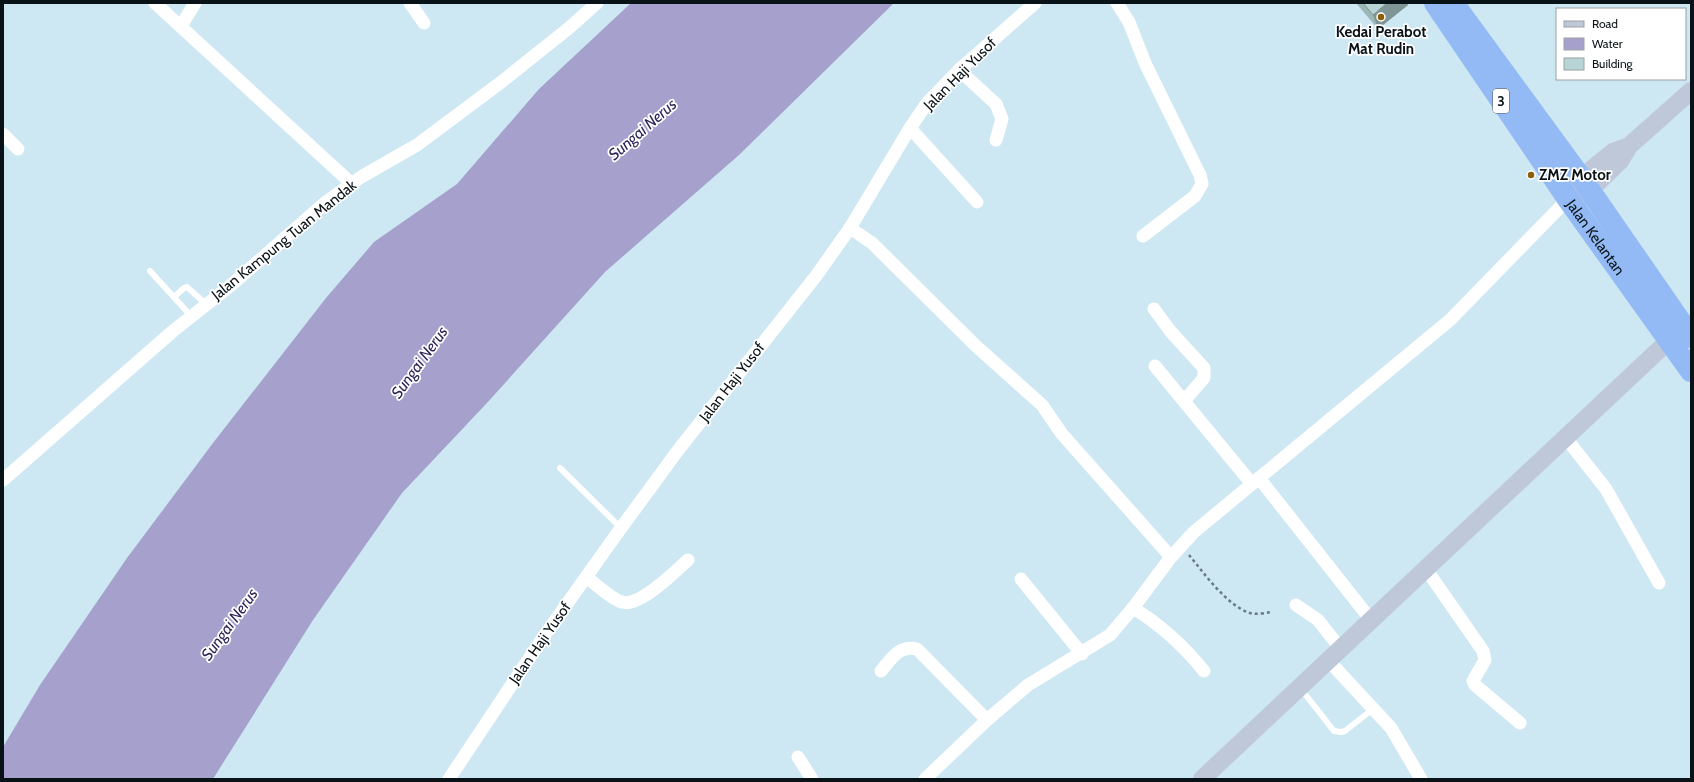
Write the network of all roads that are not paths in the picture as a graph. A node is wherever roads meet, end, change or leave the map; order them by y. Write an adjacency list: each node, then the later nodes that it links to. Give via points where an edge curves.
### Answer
1 (156, 3): 10 (street)
2 (195, 3): 10 (street)
3 (410, 3): 9 (street)
4 (597, 3): 17 (street, Jalan Kampung Tuan Mandak, via 523,65 424,140)
5 (1035, 3): 11 (street, Jalan Haji Yusof)
6 (1117, 3): 22 (street, via 1200,175 1202,184 1195,196)
7 (1435, 3): 19 (highway, Jalan Kelantan / 3)
8 (1453, 3): 18 (highway, Jalan Kelantan / 3)
9 (424, 23)
10 (181, 26): 17 (street)
11 (959, 70): 13 (street, Jalan Haji Yusof, via 927,103); 15 (street, via 996,104 1002,119)
12 (1691, 91): 18 (main road, via 1629,146 1620,161)
13 (910, 128): 20 (street); 21 (street, Jalan Haji Yusof)
14 (3, 134): 16 (street)
15 (996, 140)
16 (18, 149)
17 (352, 184): 25 (street, Jalan Kampung Tuan Mandak, via 326,202)
18 (1586, 184): 19 (main road, via 1574,184); 28 (highway, Jalan Kelantan / 3)
19 (1568, 199): 28 (highway, Jalan Kelantan / 3); 35 (street, via 1450,320)
20 (977, 202)
21 (850, 228): 36 (street, Jalan Haji Yusof, via 816,276 679,449); 37 (street, via 872,243 976,346 1042,405 1062,434)
22 (1143, 236)
23 (150, 271): 24 (lane)
24 (174, 297): 25 (lane, via 187,287); 27 (lane)
25 (206, 304): 27 (street, Jalan Kampung Tuan Mandak)
26 (1154, 309): 31 (street, via 1204,368 1204,378)
27 (191, 316): 34 (street, Jalan Kampung Tuan Mandak)
28 (1681, 335): 30 (highway, Jalan Kelantan / 3); 32 (main road)
29 (1155, 366): 31 (street)
30 (1691, 371)
31 (1184, 401): 35 (street)
32 (1565, 437): 39 (main road); 42 (street, via 1606,489)
33 (560, 468): 36 (lane)
34 (3, 480)
35 (1256, 481): 37 (street, via 1194,532); 45 (street)
36 (621, 528): 40 (street, Jalan Haji Yusof)
37 (1171, 557): 44 (street)
38 (688, 560): 40 (street, via 645,597 632,602 620,602)
39 (1426, 569): 45 (main road); 53 (street, via 1483,651 1485,660 1473,681 1475,685)
40 (586, 577): 55 (street, Jalan Haji Yusof)
41 (1021, 580): 46 (street)
42 (1660, 583)
43 (1296, 605): 47 (street, via 1318,620)
44 (1133, 608): 46 (street, via 1110,635); 49 (street, via 1164,629)
45 (1371, 620): 47 (main road)
46 (1082, 654): 52 (street, via 1028,685)
47 (1334, 654): 50 (main road); 51 (street)
48 (881, 671): 52 (street, via 895,653 909,647 917,649)
49 (1204, 671)
50 (1300, 687): 51 (lane, via 1334,730 1340,732 1345,731); 58 (main road)
51 (1373, 709): 59 (street, via 1391,728)
52 (987, 720): 57 (street)
53 (1520, 723)
54 (798, 757): 56 (street)
55 (449, 779)
56 (812, 779)
57 (925, 779)
58 (1202, 779)
59 (1421, 779)

